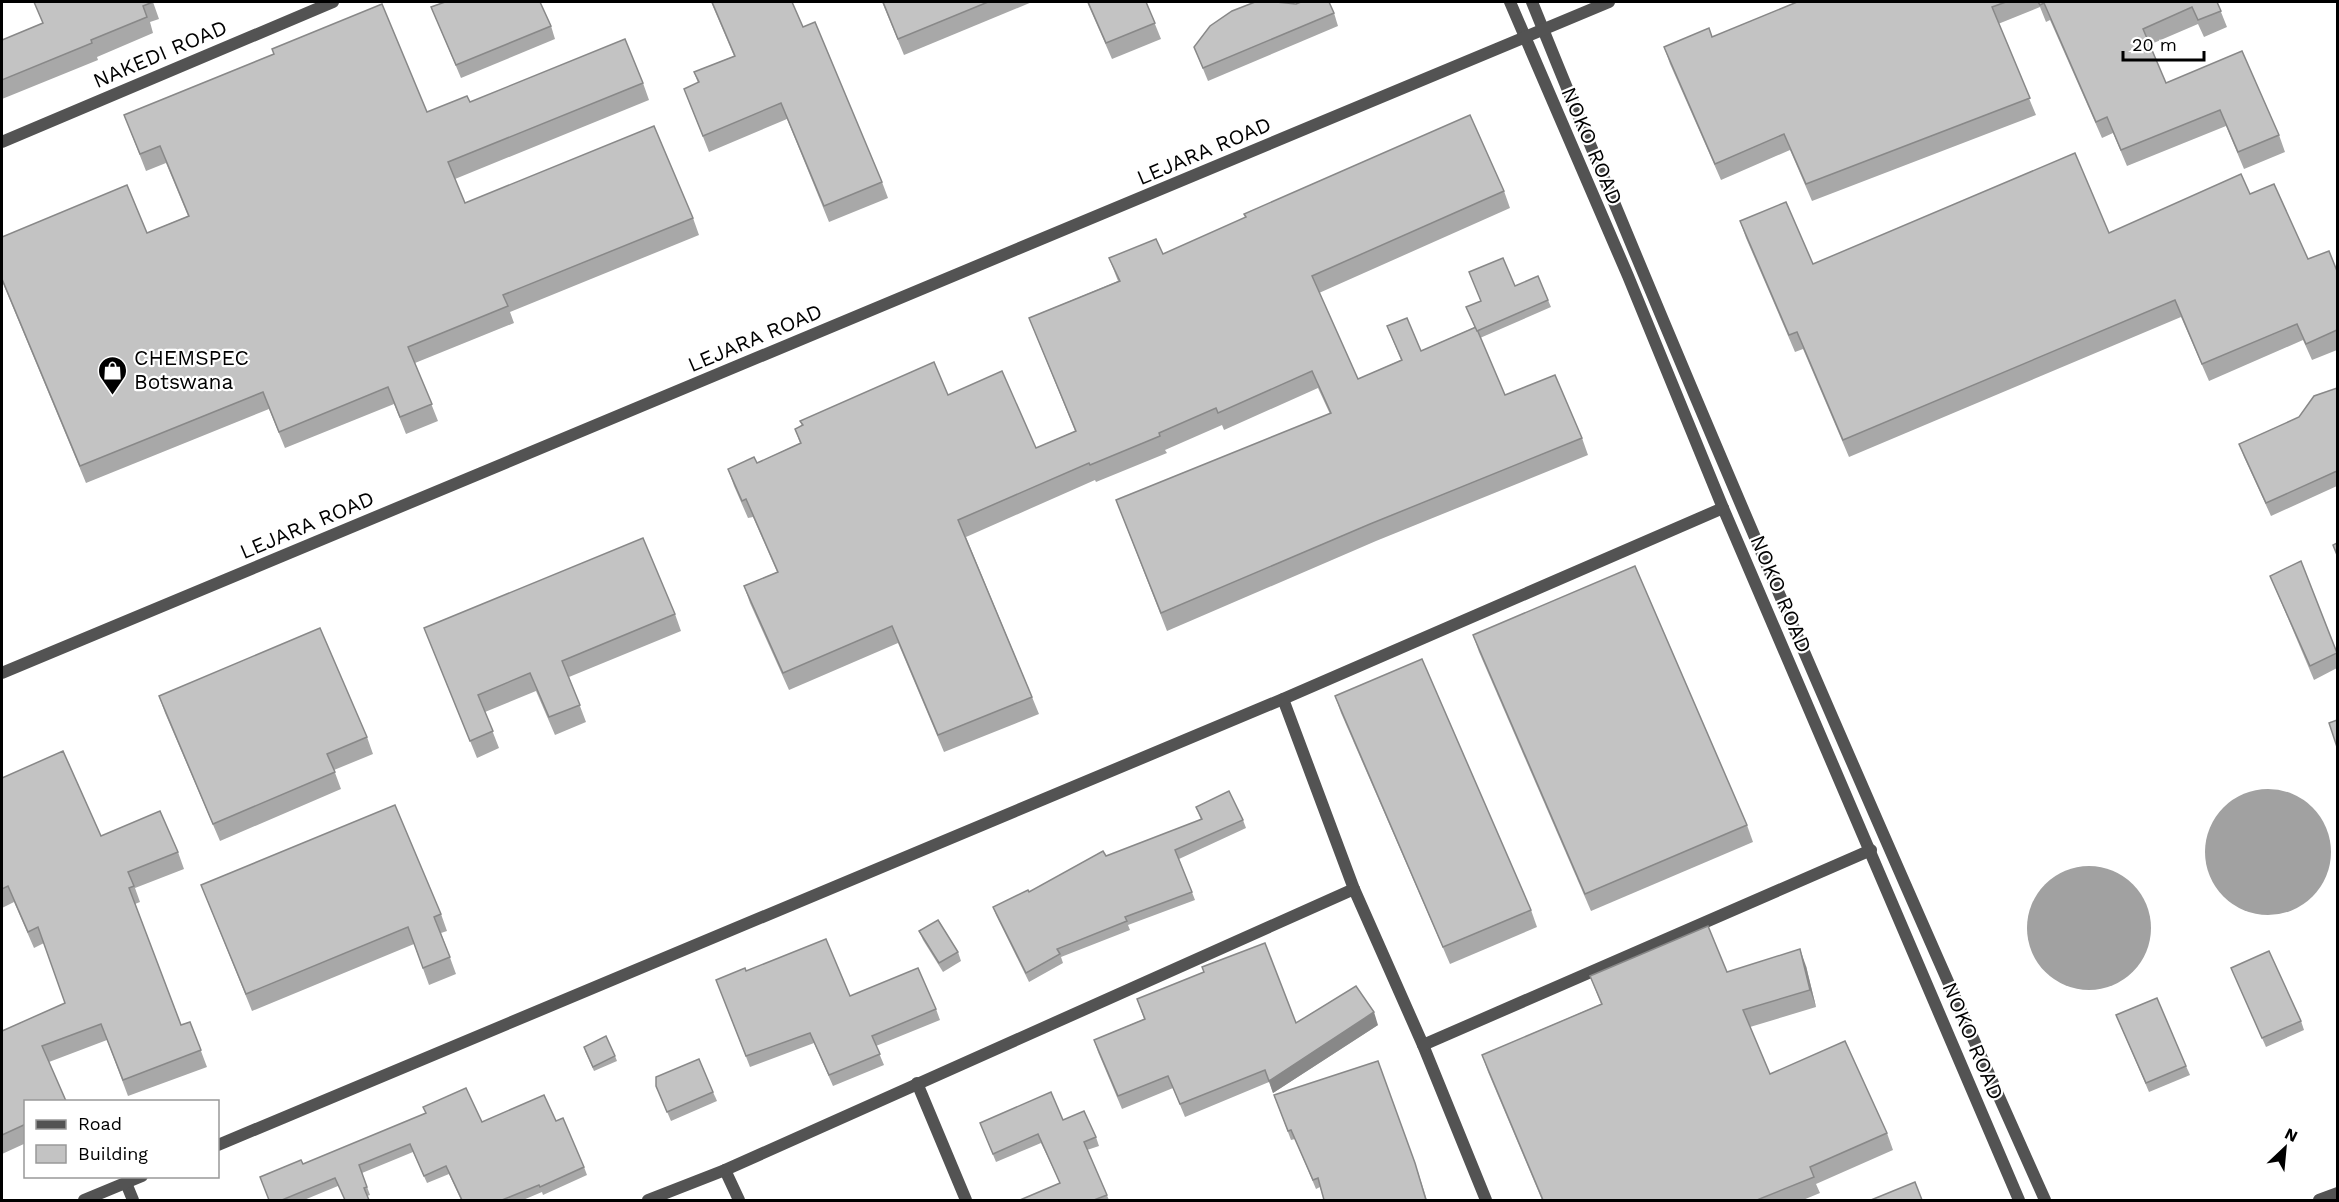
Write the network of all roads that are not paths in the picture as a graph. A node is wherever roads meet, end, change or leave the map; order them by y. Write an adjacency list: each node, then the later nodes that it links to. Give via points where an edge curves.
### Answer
1 (333, 2): 7 (street, NAKEDI ROAD)
2 (1510, 2): 6 (street, NOKO ROAD)
3 (1532, 2): 5 (street)
4 (1609, 2): 5 (street, LEJARA ROAD)
5 (1543, 29): 6 (street, LEJARA ROAD); 27 (street, via 1891,855)
6 (1524, 38): 8 (street, NOKO ROAD); 9 (street, LEJARA ROAD)
7 (2, 142)
8 (1723, 508): 10 (street); 11 (street, NOKO ROAD)
9 (2, 673)
10 (1283, 699): 12 (street); 15 (street)
11 (1871, 850): 13 (street); 26 (street, NOKO ROAD)
12 (1354, 889): 13 (street); 14 (street)
13 (1422, 1045): 25 (street)
14 (917, 1083): 16 (street); 24 (street)
15 (219, 1145)
16 (725, 1170): 22 (street); 23 (street)
17 (137, 1178): 18 (street)
18 (126, 1183): 20 (street); 21 (street)
19 (2337, 1193): 28 (street)
20 (84, 1200)
21 (133, 1200)
22 (648, 1200)
23 (739, 1200)
24 (966, 1200)
25 (1486, 1200)
26 (2019, 1200)
27 (2045, 1200)
28 (2319, 1200)

